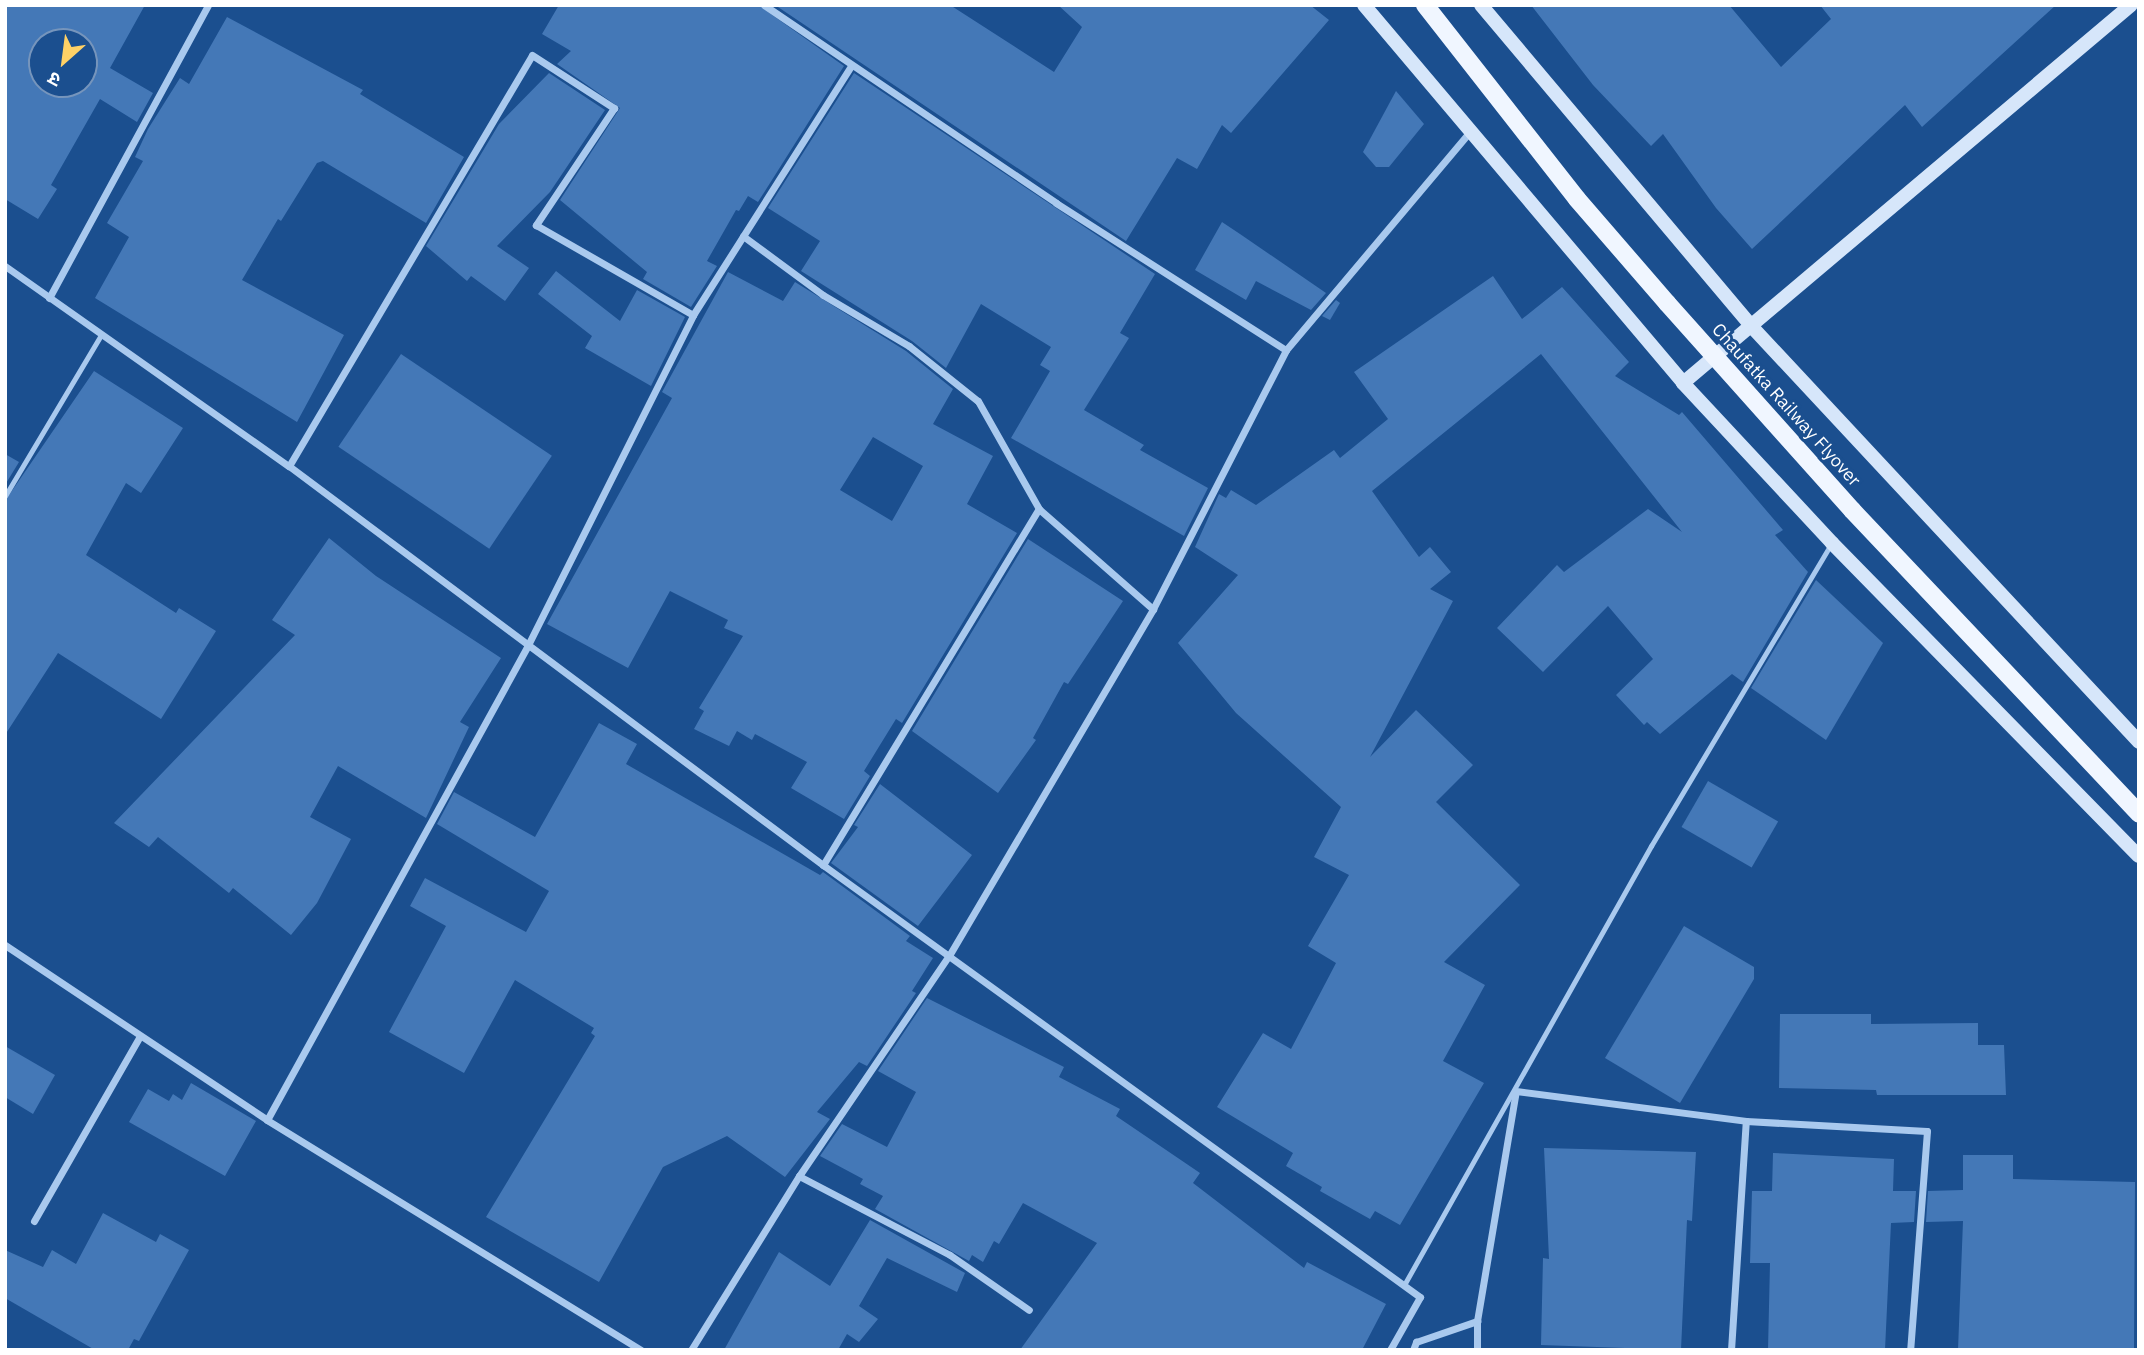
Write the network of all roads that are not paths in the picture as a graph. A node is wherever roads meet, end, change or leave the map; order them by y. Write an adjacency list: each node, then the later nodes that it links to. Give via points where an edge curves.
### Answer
1 (208, 5): 11 (street)
2 (764, 5): 7 (street)
3 (1364, 5): 8 (street)
4 (1424, 5): 24 (main road, Chaufatka Railway Flyover, bridge, via 1577,199 1667,303 1871,531)
5 (1481, 5): 13 (street)
6 (2131, 5): 13 (street)
7 (851, 66): 9 (street); 15 (street)
8 (1469, 133): 15 (street); 16 (street)
9 (743, 236): 12 (street); 19 (street, via 823,295 909,346 978,401)
10 (5, 266): 11 (street)
11 (49, 298): 14 (street)
12 (693, 316): 17 (street, via 537,225 614,108 532,55); 22 (street)
13 (1753, 328): 16 (street); 23 (street)
14 (101, 335): 17 (street); 18 (lane)
15 (1286, 350): 21 (street)
16 (1683, 383): 20 (street)
17 (289, 466): 22 (street)
18 (5, 496)
19 (1039, 509): 21 (street); 26 (street)
20 (1832, 543): 25 (street); 34 (lane, via 1651,846)
21 (1153, 609): 28 (street)
22 (527, 646): 26 (street); 30 (street)
23 (2139, 742)
24 (2139, 814)
25 (2139, 856)
26 (823, 865): 28 (street)
27 (5, 945): 29 (street)
28 (950, 954): 32 (street); 34 (street)
29 (139, 1038): 30 (street); 33 (street)
30 (267, 1120): 37 (street)
31 (1746, 1121): 36 (street, via 1516,1091); 42 (street); 43 (street, via 1927,1131)
32 (799, 1176): 35 (street, via 950,1255); 38 (street)
33 (34, 1221)
34 (1404, 1285): 39 (street, via 1420,1297)
35 (1029, 1310)
36 (1477, 1321): 40 (street, via 1416,1342); 41 (street)
37 (641, 1350)
38 (691, 1350)
39 (1390, 1350)
40 (1413, 1350)
41 (1477, 1350)
42 (1731, 1350)
43 (1910, 1350)

